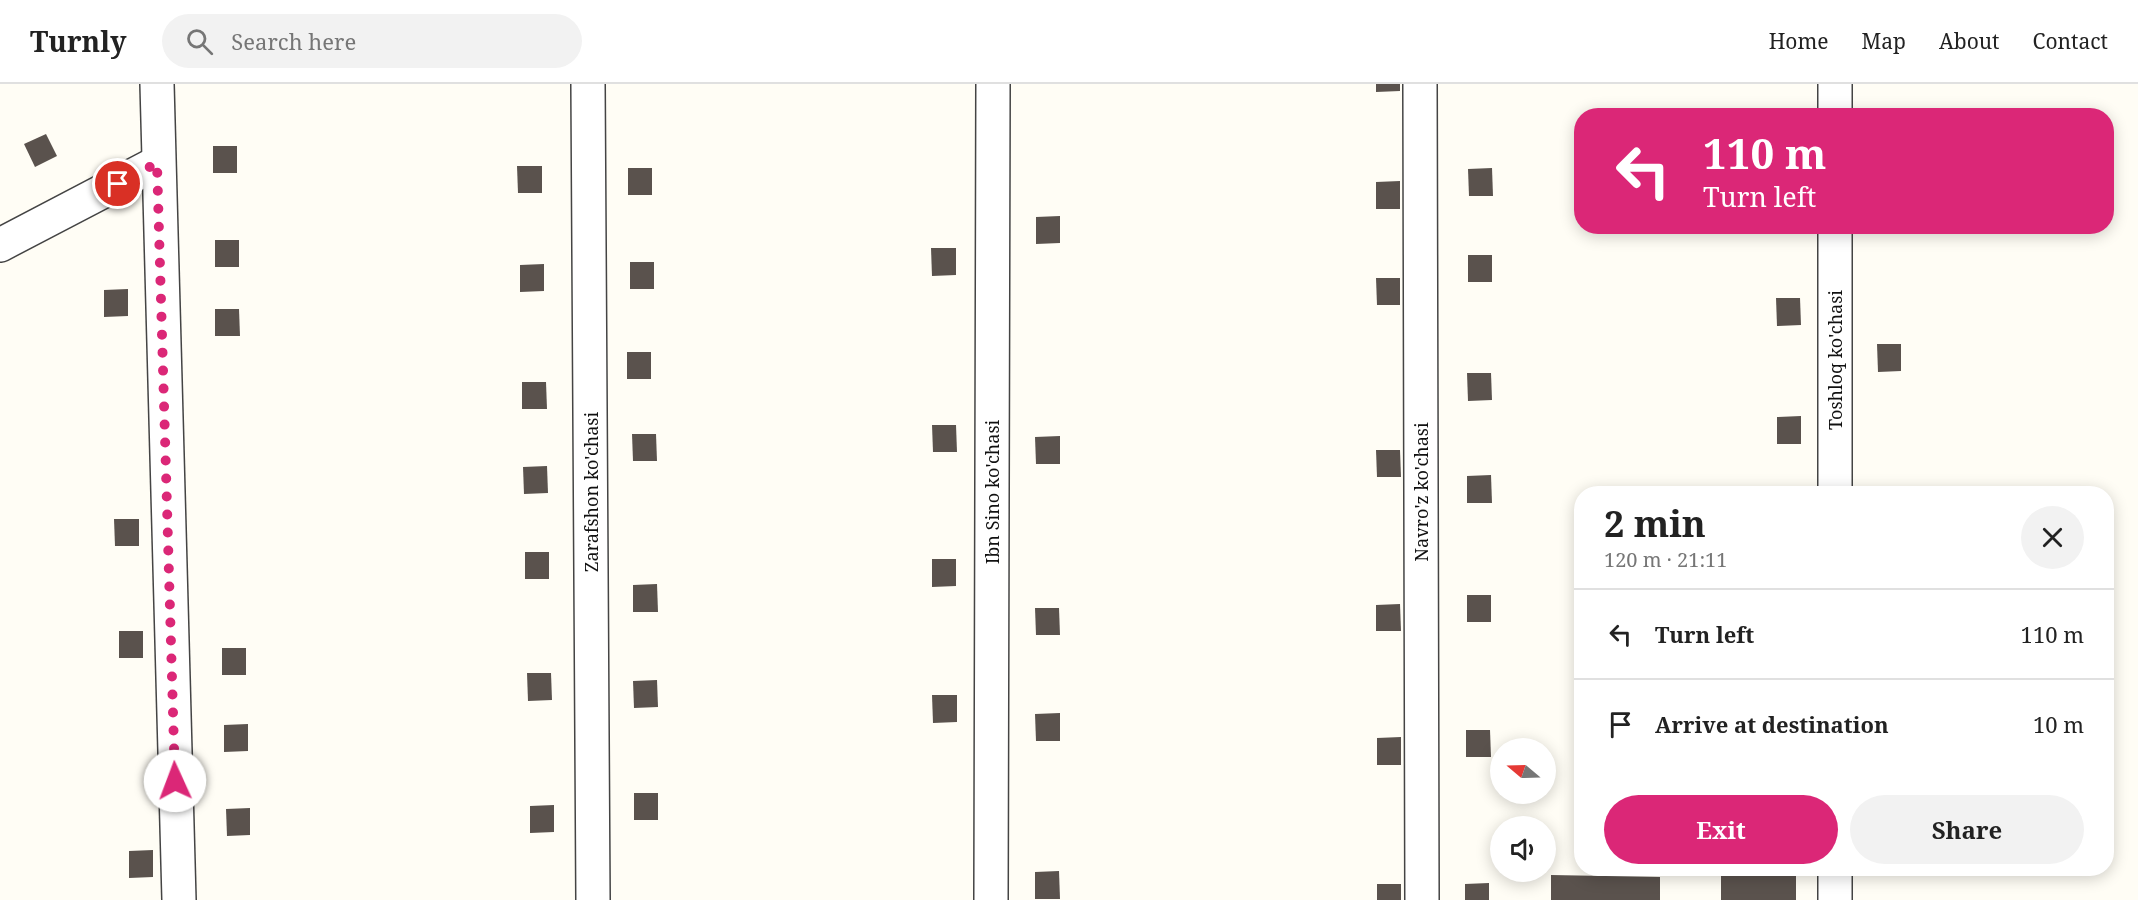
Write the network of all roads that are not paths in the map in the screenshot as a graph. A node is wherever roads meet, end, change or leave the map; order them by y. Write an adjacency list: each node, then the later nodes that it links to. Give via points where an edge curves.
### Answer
1 (157, 84): 7 (street)
2 (588, 84): 13 (street, Zarafshon ko'chasi)
3 (993, 84): 14 (street, Ibn Sino ko'chasi)
4 (1420, 84): 15 (street, Navro'z ko'chasi)
5 (1835, 84): 6 (street)
6 (1835, 108)
7 (157, 163): 9 (street); 12 (street)
8 (1835, 234): 10 (street, Toshloq ko'chasi)
9 (0, 245)
10 (1835, 486)
11 (1835, 876): 16 (street)
12 (179, 900)
13 (593, 900)
14 (991, 900)
15 (1422, 900)
16 (1835, 900)

